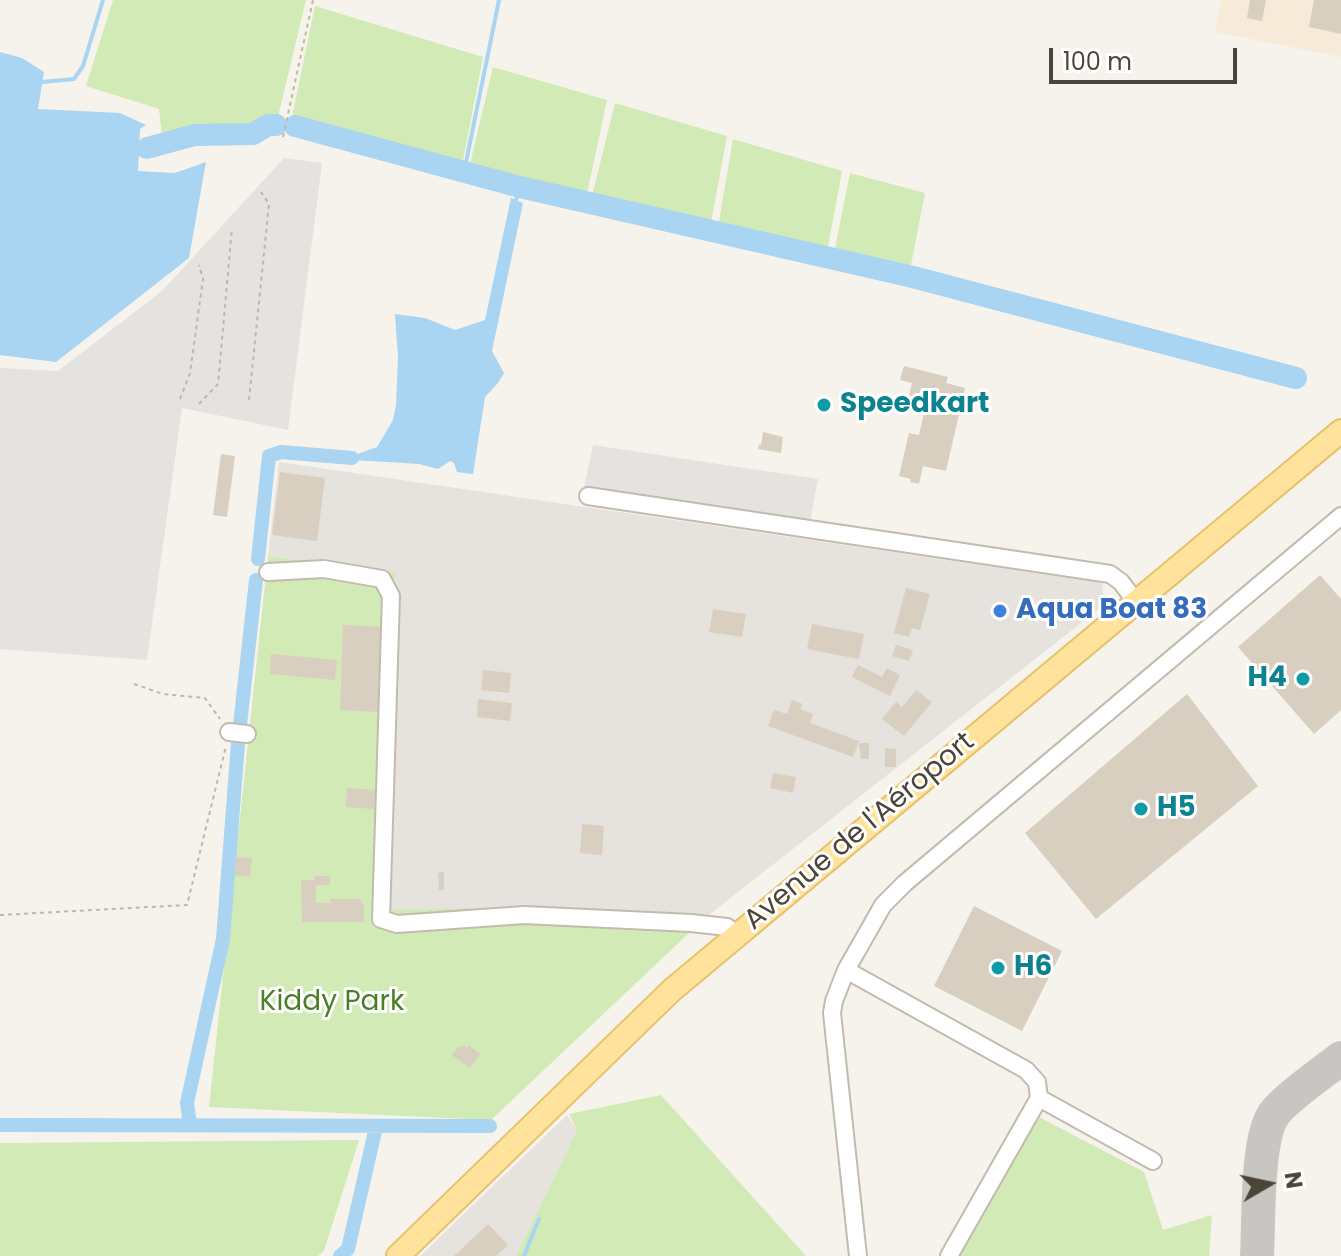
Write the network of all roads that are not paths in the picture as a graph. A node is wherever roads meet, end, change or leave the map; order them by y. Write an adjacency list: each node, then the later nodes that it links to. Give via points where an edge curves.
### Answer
1 (1341, 431): 5 (main road, Avenue de l'Aéroport)
2 (588, 496): 5 (street, via 1110,574)
3 (1341, 516): 9 (street, via 905,883 883,905)
4 (268, 572): 8 (street, via 324,569 382,579 391,596 381,919 397,924 524,915 691,923 727,927)
5 (1136, 602): 8 (main road, Avenue de l'Aéroport)
6 (229, 732): 7 (street)
7 (247, 734)
8 (737, 934): 12 (main road, Avenue de l'Aéroport, via 672,990)
9 (846, 970): 10 (street, via 1026,1070 1037,1082); 13 (street, via 832,1013)
10 (1039, 1098): 11 (street); 14 (street)
11 (1153, 1161)
12 (398, 1256)
13 (858, 1256)
14 (949, 1256)

